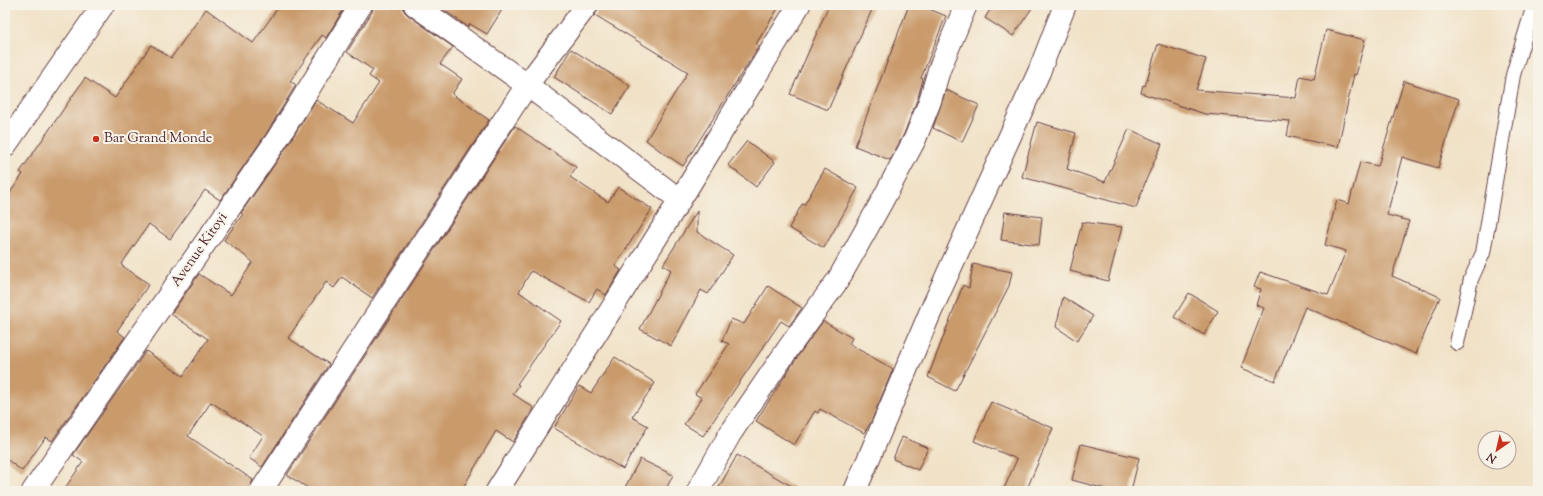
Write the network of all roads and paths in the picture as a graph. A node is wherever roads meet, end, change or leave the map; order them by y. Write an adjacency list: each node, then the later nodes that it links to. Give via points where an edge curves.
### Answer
1 (103, 5): 10 (street)
2 (361, 5): 13 (street, Avenue Kitoyi, via 276,141)
3 (415, 5): 9 (street)
4 (587, 5): 9 (street)
5 (799, 5): 11 (street)
6 (966, 5): 16 (street, via 939,70 915,139 871,222 838,280 730,434)
7 (1065, 5): 17 (street, via 1039,72 930,313)
8 (1534, 5): 12 (lane, via 1513,76 1483,253 1471,279)
9 (528, 85): 11 (street); 14 (street)
10 (5, 146)
11 (680, 200): 15 (street)
12 (1457, 343)
13 (33, 491)
14 (261, 491)
15 (497, 491)
16 (698, 491)
17 (855, 491)

